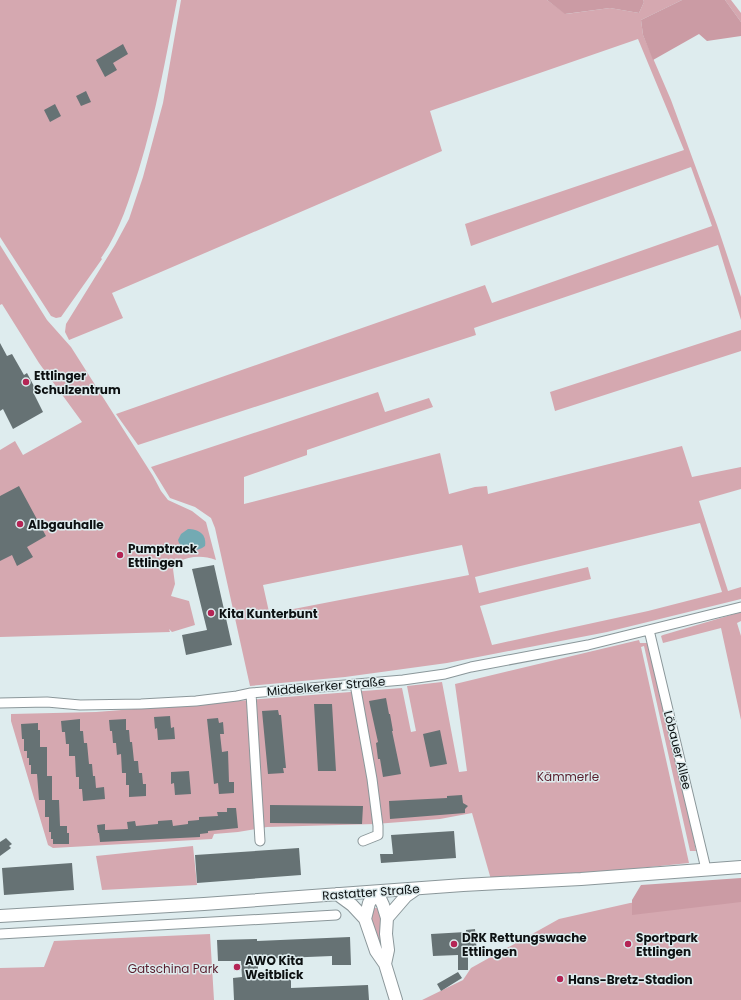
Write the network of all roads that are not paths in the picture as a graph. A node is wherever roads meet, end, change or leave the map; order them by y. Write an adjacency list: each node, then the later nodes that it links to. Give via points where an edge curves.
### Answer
1 (741, 607): 2 (street, Middelkerker Straße)
2 (649, 630): 3 (street, Middelkerker Straße, via 445,674); 9 (street, Löbauer Allee)
3 (355, 684): 4 (street, Middelkerker Straße); 7 (street, via 378,826 378,835)
4 (252, 693): 5 (street, Middelkerker Straße, via 196,701 141,704 80,706 47,702); 6 (street)
5 (0, 703)
6 (260, 841)
7 (363, 841)
8 (741, 867): 9 (main road, Rastatter Straße)
9 (706, 869): 10 (main road, Rastatter Straße)
10 (416, 889): 11 (main road, Rastatter Straße); 15 (main road, via 406,896)
11 (377, 892): 12 (main road, Rastatter Straße); 15 (main road); 16 (main road)
12 (337, 894): 14 (main road, Rastatter Straße); 16 (main road)
13 (336, 915): 17 (street, Rastatter Straße)
14 (0, 916)
15 (387, 918): 18 (main road, via 388,950)
16 (365, 919): 18 (main road, via 376,951)
17 (0, 934)
18 (385, 964): 19 (main road)
19 (396, 1000)

